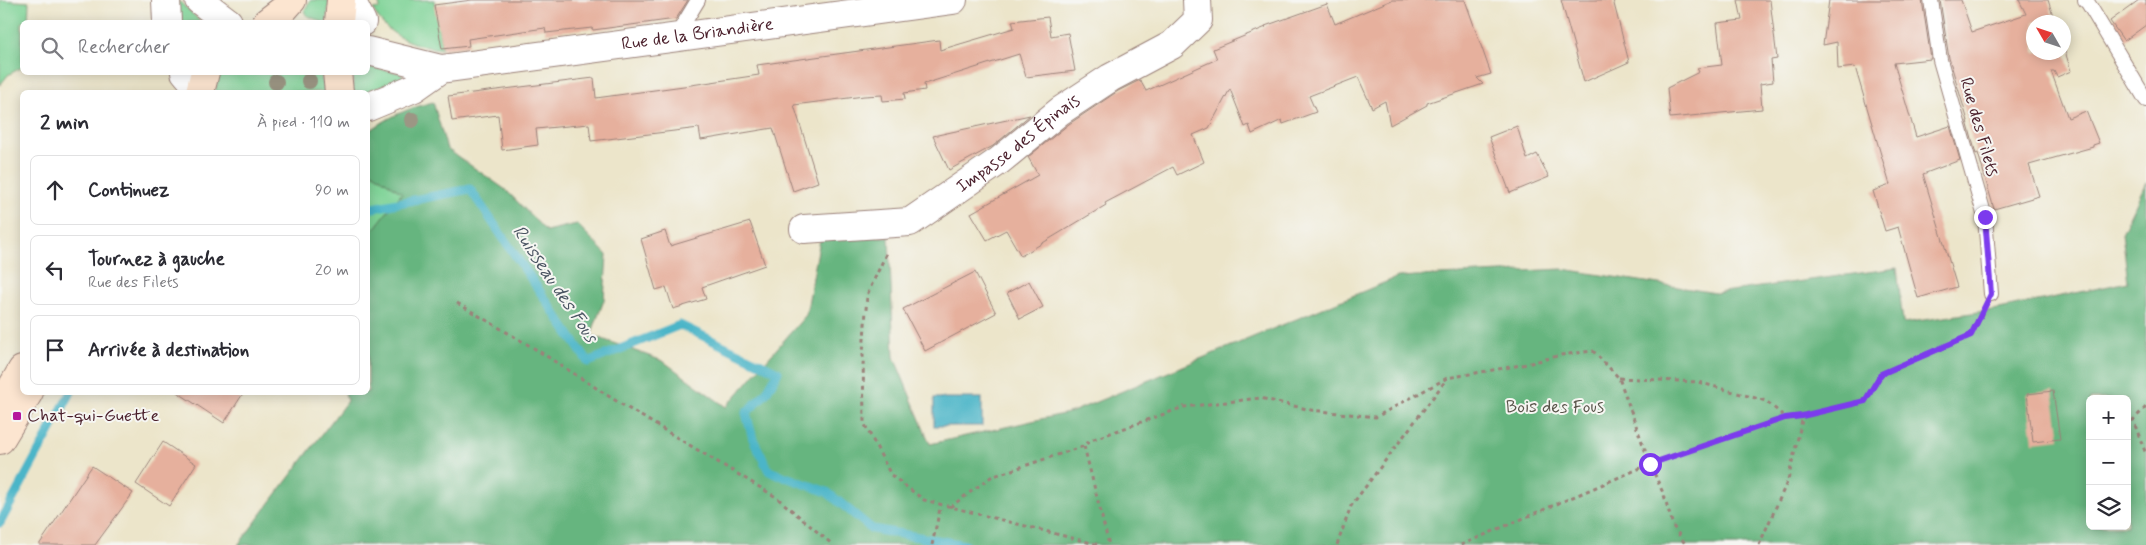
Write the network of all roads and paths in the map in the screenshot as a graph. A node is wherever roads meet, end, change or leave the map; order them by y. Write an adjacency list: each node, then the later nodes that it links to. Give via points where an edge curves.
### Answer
1 (166, 0): 11 (street)
2 (199, 0): 12 (street)
3 (292, 0): 13 (main road)
4 (341, 0): 14 (main road)
5 (351, 0): 15 (street)
6 (698, 0): 16 (lane)
7 (954, 0): 16 (street, Rue de la Briandière)
8 (1197, 0): 23 (street, Impasse des Épinais, via 1198,20 1172,46 1110,78 1060,111 999,161)
9 (1931, 0): 25 (lane, Rue des Filets, via 1940,60 1985,217)
10 (2085, 0): 21 (lane)
11 (167, 20)
12 (225, 20)
13 (270, 20)
14 (339, 20)
15 (361, 20)
16 (674, 38): 18 (street, Rue de la Briandière)
17 (371, 46): 18 (street, Rue de la Briandière)
18 (441, 69): 22 (street, Rue de la Briandière, via 414,88)
19 (337, 75): 20 (main road)
20 (340, 90)
21 (2146, 100)
22 (370, 106)
23 (910, 222): 24 (street); 39 (path, via 885,255 866,295 864,423 891,475 924,500)
24 (804, 229)
25 (1991, 294): 33 (path, via 1971,335 1881,374 1865,401)
26 (457, 303): 41 (path, via 776,496)
27 (20, 373): 32 (main road)
28 (1447, 378): 29 (path, via 1593,351); 36 (path, via 1376,417 1311,410 1260,398 1184,407 1091,440); 45 (path, via 1351,506)
29 (1618, 378): 34 (path, via 1698,382 1766,401); 38 (path)
30 (27, 395): 35 (main road)
31 (2146, 407): 37 (path, via 2133,420)
32 (0, 408)
33 (1802, 416): 34 (path); 48 (path, via 1788,480)
34 (1785, 418): 38 (path)
35 (0, 440)
36 (1084, 446): 40 (path, via 991,477); 44 (path)
37 (2146, 454)
38 (1650, 464): 46 (path); 47 (path, via 1673,526)
39 (941, 504): 40 (path); 42 (path)
40 (950, 507): 43 (path)
41 (833, 545)
42 (932, 545)
43 (1099, 545)
44 (1109, 545)
45 (1337, 545)
46 (1462, 545)
47 (1686, 545)
48 (1758, 545)

